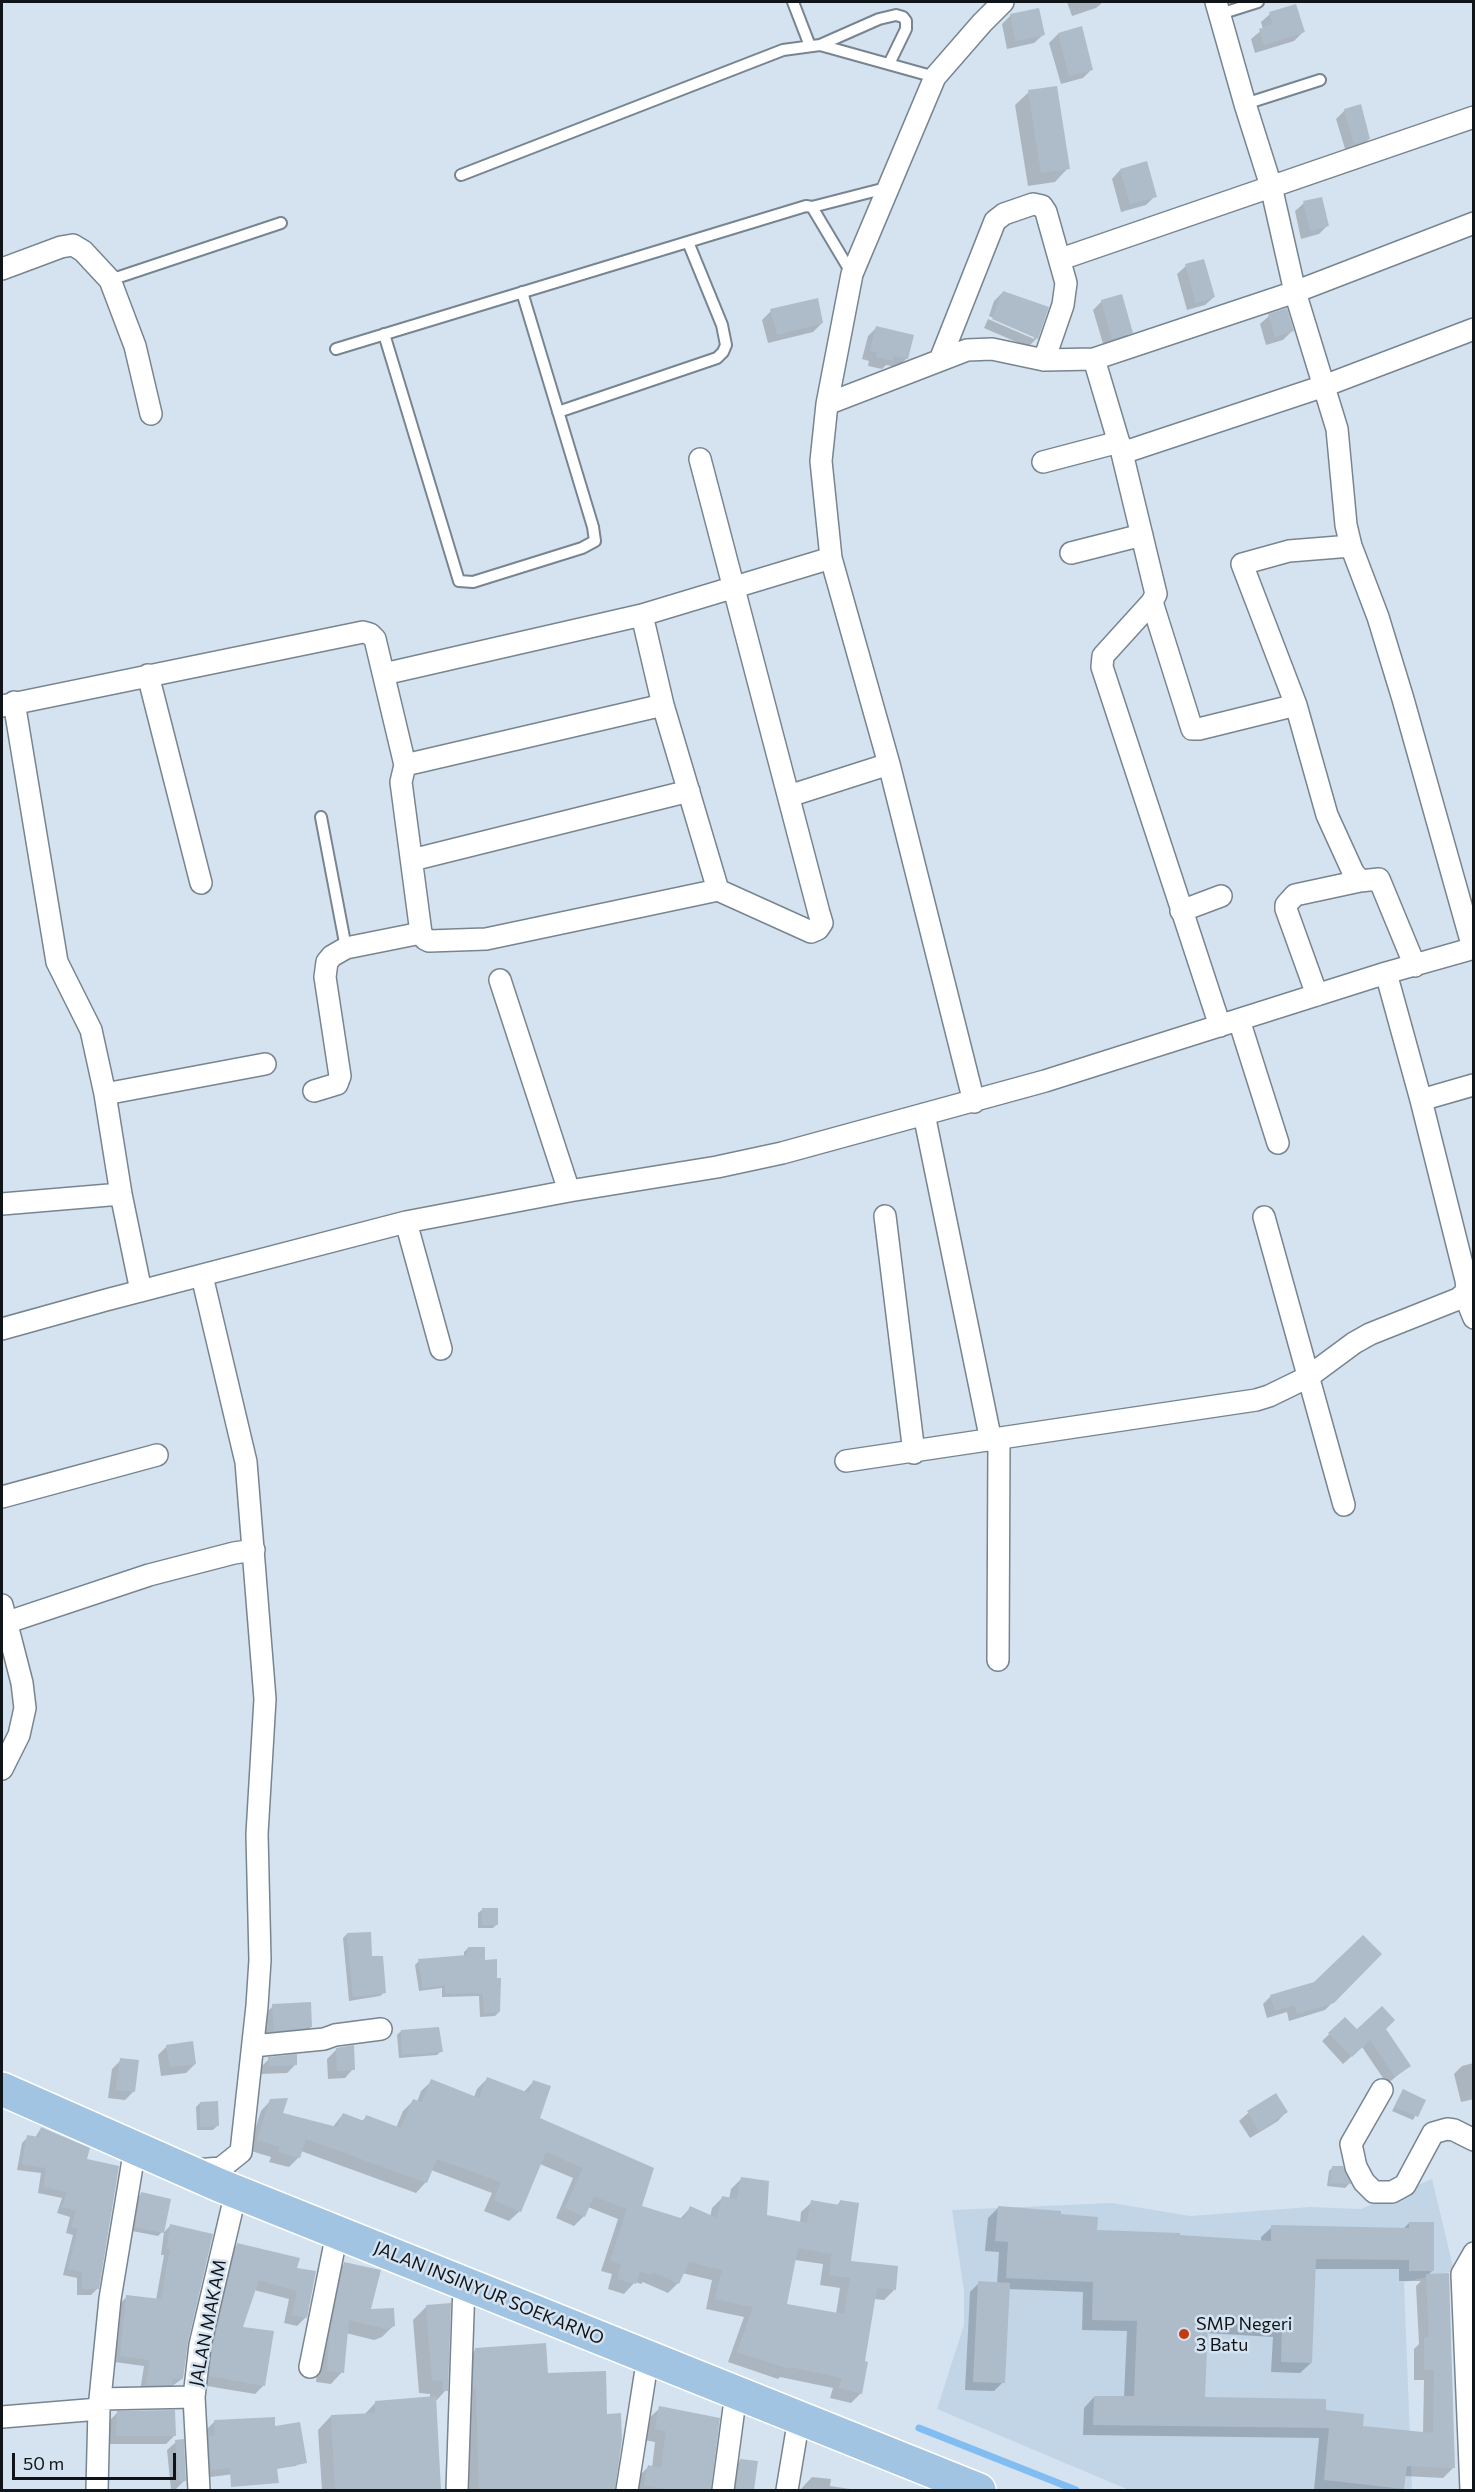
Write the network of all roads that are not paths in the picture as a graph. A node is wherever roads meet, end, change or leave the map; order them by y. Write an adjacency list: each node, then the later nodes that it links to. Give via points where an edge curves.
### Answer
1 (793, 2): 5 (lane)
2 (1003, 2): 7 (street)
3 (1258, 2): 4 (lane)
4 (1218, 8): 9 (street)
5 (815, 46): 6 (lane); 6 (lane, via 896,15 906,21 906,29); 11 (lane, via 783,50)
6 (889, 64): 7 (lane)
7 (935, 77): 13 (street)
8 (1320, 80): 9 (lane)
9 (1245, 104): 12 (street)
10 (1473, 117): 12 (street)
11 (461, 175)
12 (1272, 186): 18 (street); 23 (street)
13 (886, 188): 14 (lane); 20 (street)
14 (812, 207): 17 (lane); 20 (lane)
15 (281, 223): 21 (lane)
16 (1473, 223): 23 (street)
17 (688, 242): 22 (lane); 32 (lane, via 722,325 726,345 723,352 717,358)
18 (1061, 259): 28 (street, via 1042,206 1033,204 995,221); 29 (street, via 1065,293)
19 (2, 269): 21 (street, via 73,245)
20 (852, 274): 31 (street)
21 (110, 280): 33 (street, via 135,346)
22 (522, 292): 25 (lane); 32 (lane)
23 (1295, 292): 27 (street); 30 (street)
24 (1473, 329): 30 (street)
25 (384, 334): 26 (lane); 32 (lane, via 459,580 472,582 595,541)
26 (336, 349)
27 (1094, 359): 29 (street); 34 (street)
28 (940, 360): 29 (street, via 967,350 992,349); 31 (street)
29 (1044, 360)
30 (1324, 386): 34 (street); 38 (street, via 1337,429)
31 (827, 404): 40 (street, via 821,461)
32 (558, 412)
33 (151, 414)
34 (1120, 448): 36 (street); 37 (street)
35 (700, 459): 41 (street)
36 (1042, 462)
37 (1142, 535): 39 (street); 42 (street, via 1155,585)
38 (1351, 546): 48 (street, via 1288,551 1242,564); 62 (street, via 1403,699)
39 (1071, 553)
40 (831, 558): 41 (street); 49 (street)
41 (735, 585): 43 (street); 52 (street)
42 (1152, 602): 48 (street, via 1192,729); 59 (street, via 1101,662)
43 (642, 615): 44 (street); 47 (street)
44 (384, 674): 45 (street, via 375,639 363,632); 50 (street)
45 (148, 675): 46 (street); 56 (street)
46 (8, 704): 71 (street, via 57,962 91,1030)
47 (663, 705): 50 (street); 51 (street)
48 (1296, 705): 55 (street, via 1327,815)
49 (889, 764): 52 (street); 73 (street)
50 (405, 765): 54 (street, via 401,782)
51 (689, 791): 54 (street); 57 (street)
52 (789, 796): 57 (street, via 822,923 818,929 804,930)
53 (321, 818): 61 (lane)
54 (412, 860): 60 (street)
55 (1360, 881): 63 (street, via 1379,879); 66 (street, via 1295,895 1286,905)
56 (201, 883)
57 (718, 890): 60 (street, via 486,939 429,941)
58 (1221, 896): 59 (street)
59 (1181, 911): 67 (street)
60 (421, 933): 61 (street)
61 (346, 948): 70 (street, via 332,956 325,977 340,1081)
62 (1473, 948): 63 (street)
63 (1414, 966): 64 (street)
64 (1386, 973): 66 (street); 72 (street)
65 (500, 980): 76 (street)
66 (1317, 995): 67 (street)
67 (1230, 1023): 73 (street); 75 (street)
68 (265, 1064): 71 (street)
69 (1473, 1085): 72 (street)
70 (314, 1091)
71 (105, 1094): 77 (street)
72 (1421, 1100): 84 (street, via 1466,1280)
73 (974, 1102): 74 (street)
74 (924, 1114): 76 (street, via 783,1153); 89 (street)
75 (1278, 1143)
76 (569, 1191): 81 (street)
77 (122, 1194): 78 (street); 83 (street)
78 (2, 1204)
79 (885, 1216): 90 (street)
80 (1264, 1217): 88 (street)
81 (406, 1222): 82 (street); 87 (street)
82 (202, 1276): 83 (street); 95 (street, via 246,1462)
83 (141, 1291): 86 (street)
84 (1464, 1294): 85 (street); 88 (street, via 1362,1338)
85 (1473, 1318)
86 (2, 1329)
87 (441, 1349)
88 (1308, 1377): 89 (street, via 1256,1400); 94 (street)
89 (995, 1440): 90 (street); 97 (street)
90 (914, 1453): 92 (street)
91 (157, 1455): 93 (street)
92 (846, 1461)
93 (2, 1497)
94 (1344, 1505)
95 (254, 1550): 96 (street, via 234,1552); 100 (street, via 265,1699 257,1834 260,1959)
96 (3, 1617): 98 (street, via 25,1708 19,1735)
97 (998, 1660)
98 (2, 1769)
99 (381, 2029): 100 (street)
100 (253, 2046): 105 (street, via 241,2152 221,2168)
101 (2, 2089): 104 (main road, JALAN INSINYUR SOEKARNO)
102 (1382, 2090): 103 (street, via 1351,2144 1356,2167 1374,2192 1392,2192 1405,2185 1433,2133 1454,2130)
103 (1473, 2140)
104 (135, 2148): 105 (main road, JALAN INSINYUR SOEKARNO); 115 (street, via 110,2299)
105 (186, 2170): 106 (main road, JALAN INSINYUR SOEKARNO)
106 (236, 2192): 107 (main road, JALAN INSINYUR SOEKARNO); 114 (street, JALAN MAKAM, via 200,2345)
107 (337, 2233): 109 (main road, JALAN INSINYUR SOEKARNO); 112 (street)
108 (1473, 2253): 110 (street, via 1462,2274)
109 (464, 2284): 111 (main road, JALAN INSINYUR SOEKARNO); 121 (street)
110 (1469, 2324): 125 (street)
111 (648, 2357): 113 (main road, JALAN INSINYUR SOEKARNO); 122 (street)
112 (310, 2367)
113 (736, 2393): 117 (main road, JALAN INSINYUR SOEKARNO); 123 (street)
114 (194, 2397): 115 (street); 120 (street, JALAN MAKAM)
115 (100, 2404): 116 (street); 119 (street)
116 (2, 2417)
117 (798, 2418): 118 (main road, JALAN INSINYUR SOEKARNO); 124 (street)
118 (966, 2488)
119 (97, 2490)
120 (199, 2490)
121 (457, 2490)
122 (627, 2490)
123 (723, 2490)
124 (787, 2490)
125 (1472, 2490)

